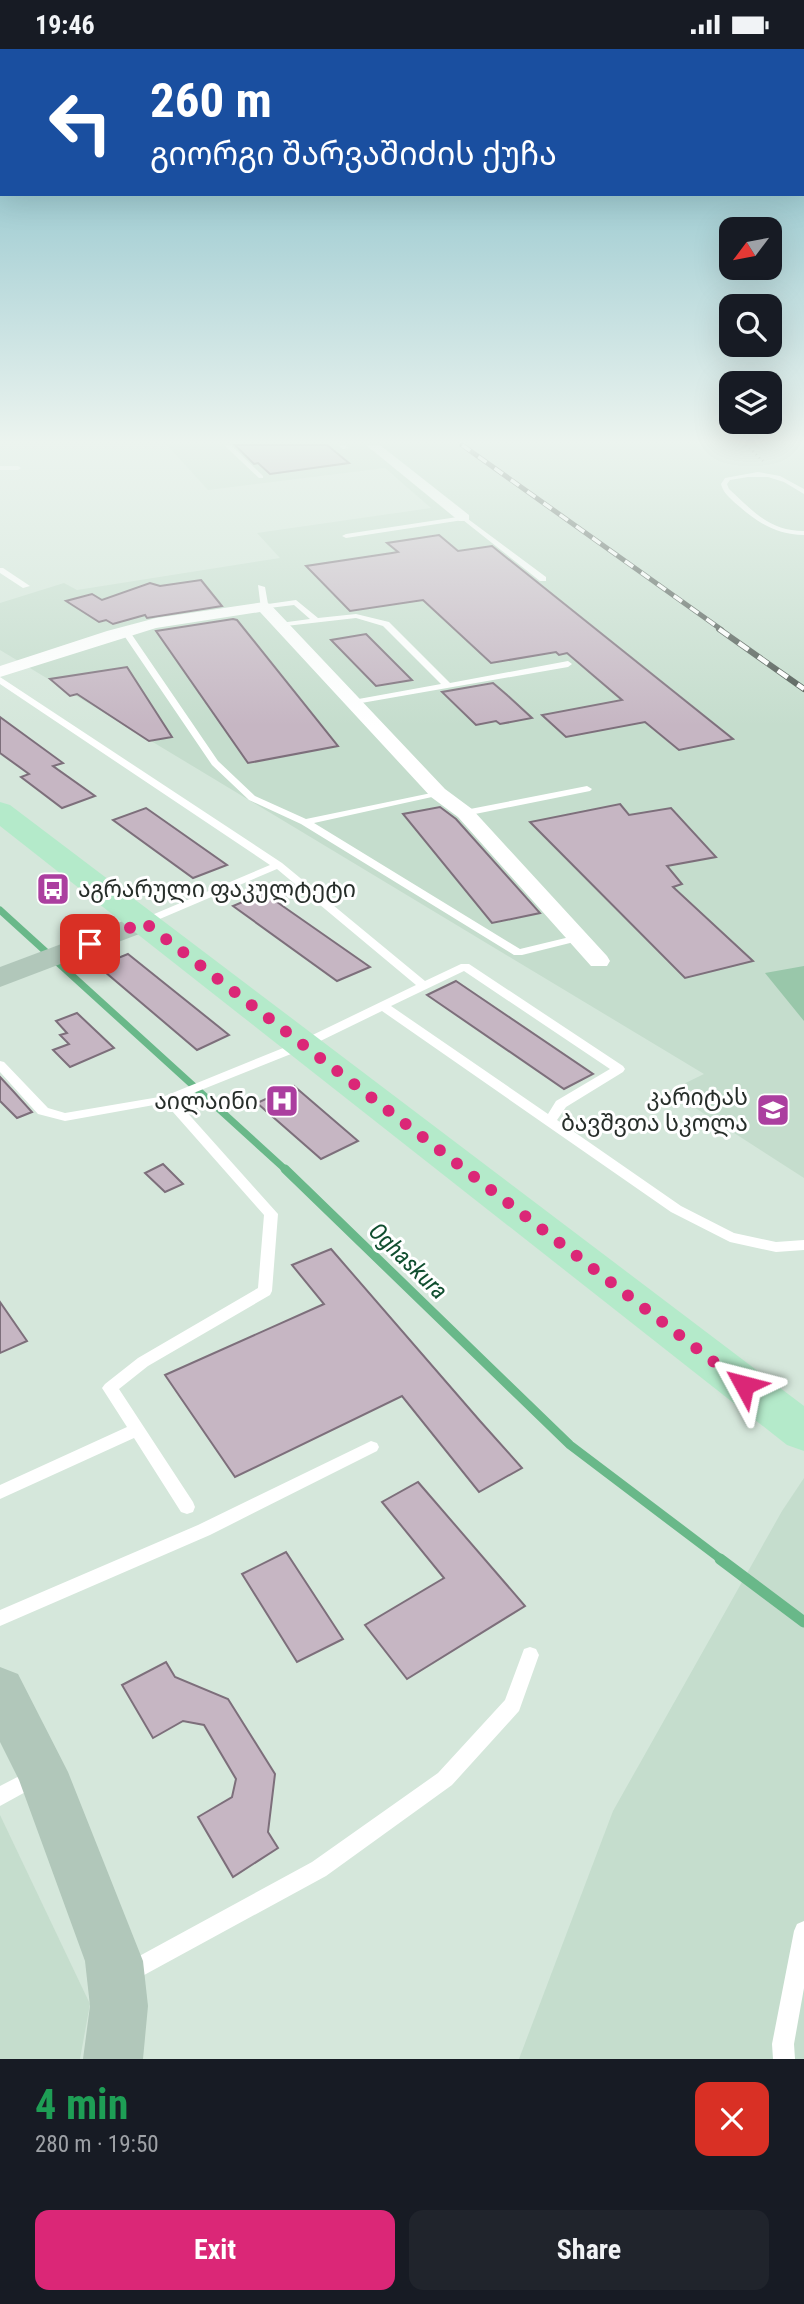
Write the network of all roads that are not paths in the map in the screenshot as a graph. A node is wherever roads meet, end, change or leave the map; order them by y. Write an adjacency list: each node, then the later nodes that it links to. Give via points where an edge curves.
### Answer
1 (491, 539): 3 (lane)
2 (0, 570): 4 (lane)
3 (543, 579)
4 (26, 586)
5 (261, 587): 6 (lane)
6 (264, 607): 7 (lane, via 296,602); 8 (street); 9 (street)
7 (315, 619): 8 (lane); 13 (lane, via 356,616 386,624)
8 (280, 625): 14 (street)
9 (125, 631): 11 (street); 19 (lane, via 215,763 252,798)
10 (568, 664): 13 (lane)
11 (0, 672)
12 (0, 680): 20 (lane)
13 (448, 686): 14 (lane)
14 (353, 703): 16 (street)
15 (587, 789): 18 (lane)
16 (438, 793): 18 (street); 19 (lane)
17 (0, 811): 21 (main road)
18 (465, 813): 22 (street)
19 (305, 822): 22 (lane, via 518,953)
20 (278, 865): 21 (lane); 25 (lane)
21 (144, 922): 24 (street); 27 (main road)
22 (578, 938): 23 (street)
23 (599, 961)
24 (0, 978)
25 (424, 986): 26 (lane); 30 (lane, via 465,966 619,1069 561,1104)
26 (383, 1006): 27 (lane); 30 (lane)
27 (302, 1045): 29 (lane); 33 (main road)
28 (0, 1065): 29 (lane, via 43,1111 65,1117)
29 (168, 1099): 32 (lane, via 271,1214 265,1291 143,1362 110,1388)
30 (549, 1122): 31 (lane, via 676,1209 730,1237 776,1247)
31 (804, 1245)
32 (137, 1429): 35 (lane); 36 (lane)
33 (804, 1432)
34 (371, 1447): 37 (lane, via 204,1530)
35 (0, 1492)
36 (187, 1507)
37 (0, 1618)
38 (530, 1655): 42 (lane, via 512,1705 445,1779 318,1869)
39 (0, 1690): 40 (street)
40 (21, 1785): 42 (street, via 114,1961)
41 (804, 1931): 44 (lane)
42 (116, 1979): 43 (street, via 119,2007)
43 (113, 2059)
44 (784, 2059)

